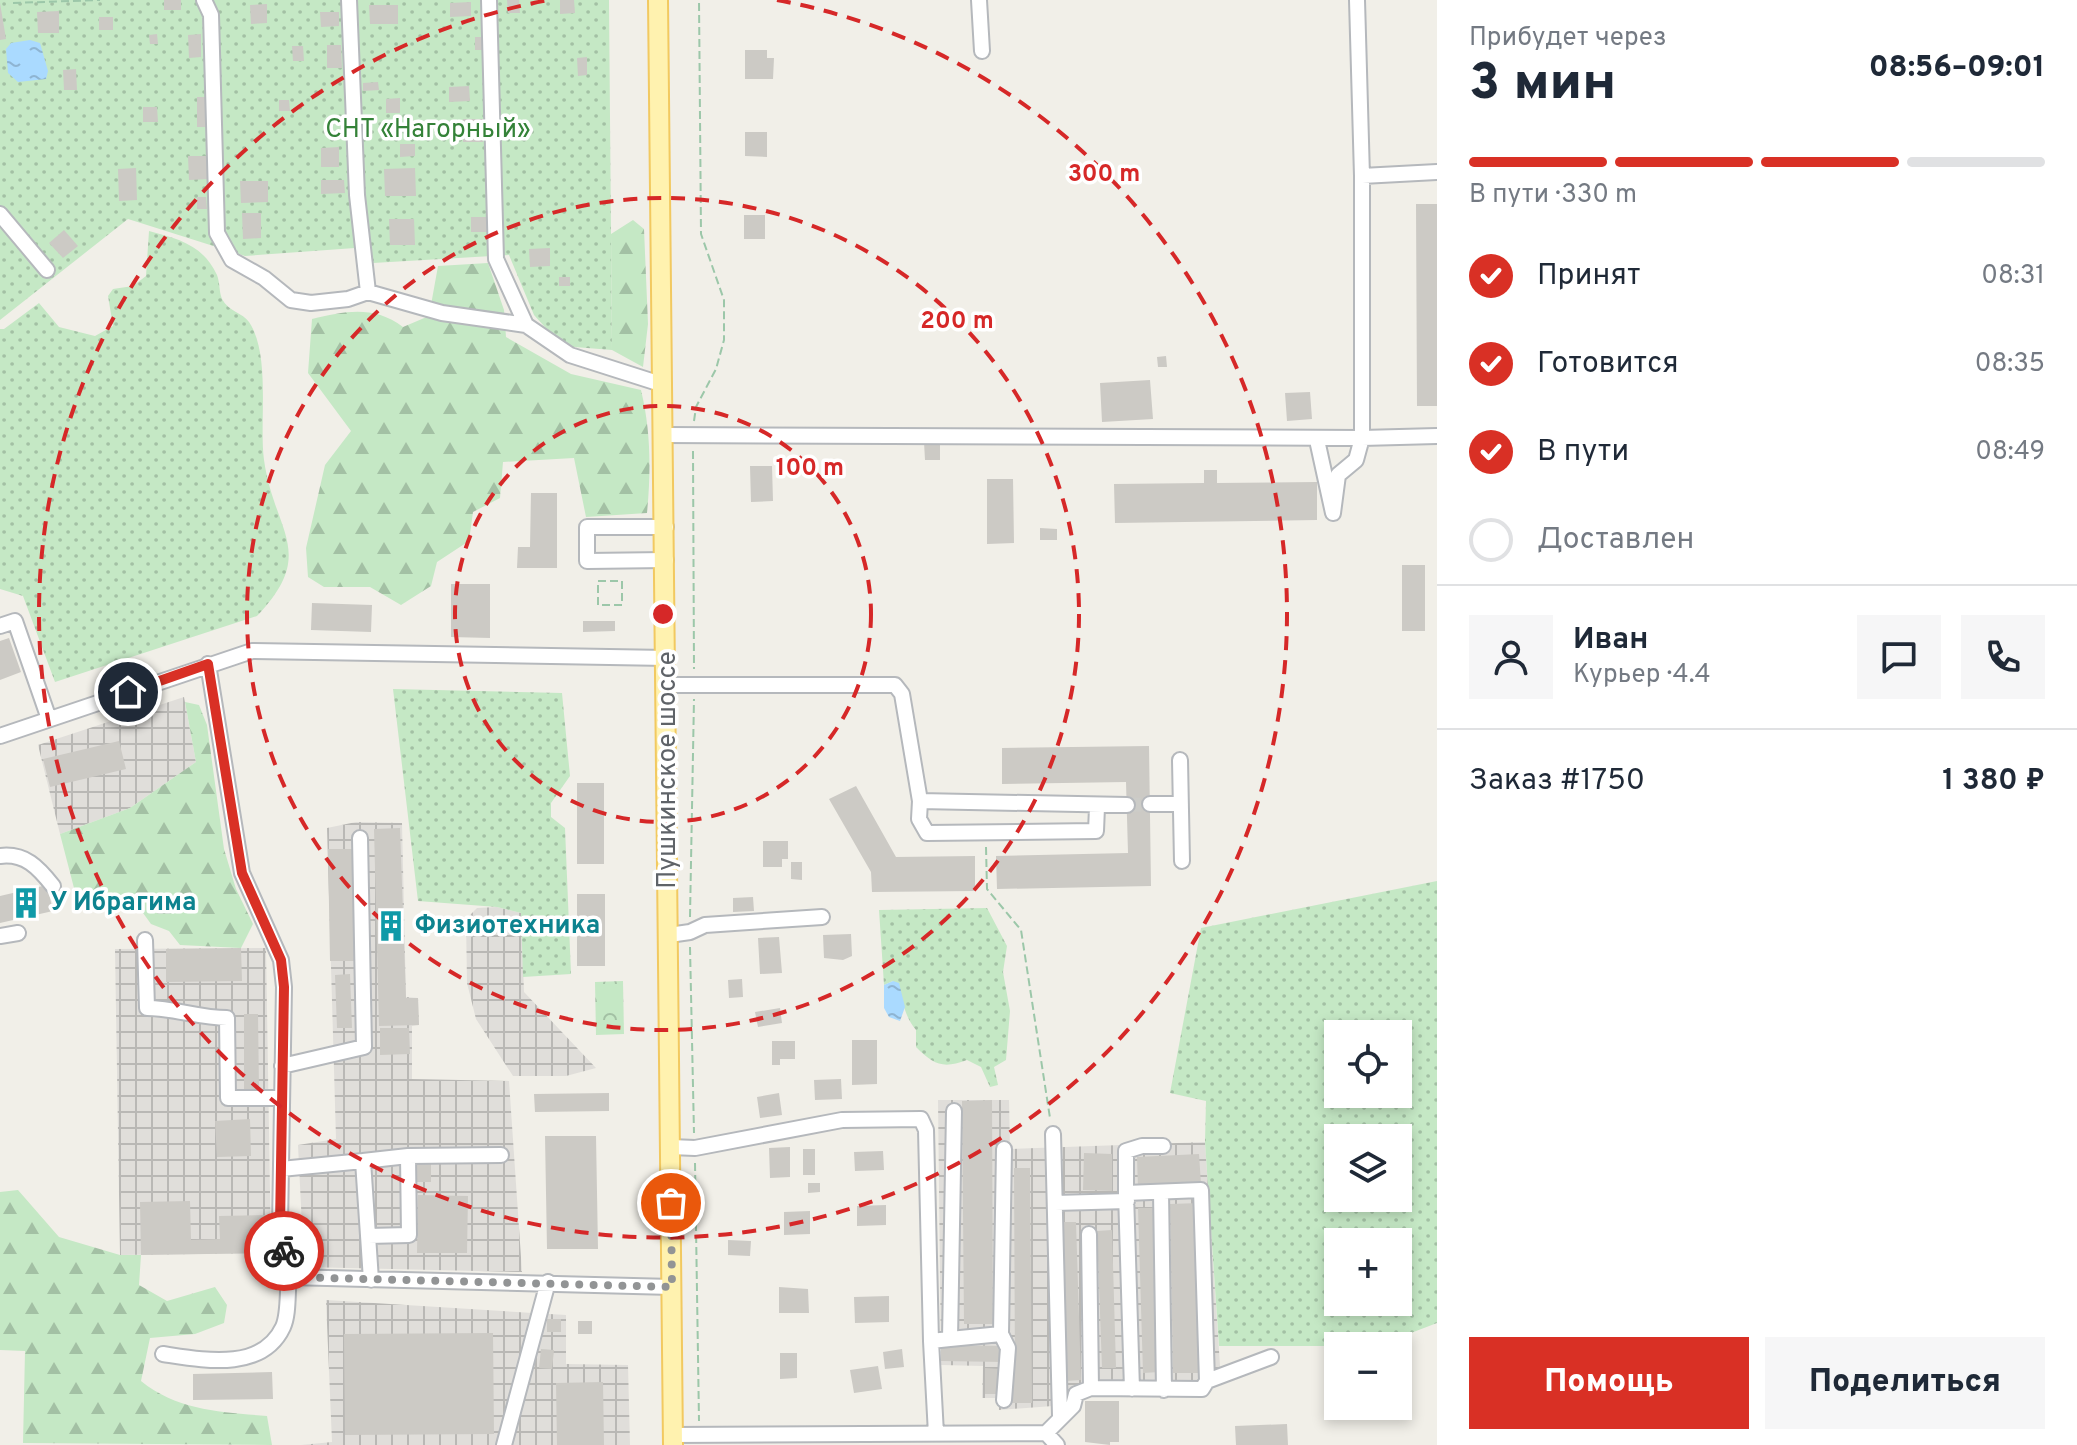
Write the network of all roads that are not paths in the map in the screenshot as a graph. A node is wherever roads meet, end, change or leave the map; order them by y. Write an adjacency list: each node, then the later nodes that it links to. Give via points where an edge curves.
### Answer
1 (204, 0): 12 (street, via 211,15 217,233 232,260 291,300 311,303)
2 (349, 0): 12 (street, via 357,195)
3 (489, 0): 13 (street, via 496,259)
4 (658, 0): 14 (main road, Пушкинское шоссе)
5 (979, 0): 7 (street)
6 (1357, 0): 9 (street)
7 (982, 51)
8 (1437, 172): 9 (street)
9 (1362, 176): 17 (street)
10 (0, 214): 11 (street)
11 (47, 270)
12 (368, 292): 13 (street, via 442,313)
13 (526, 325): 14 (street, via 570,355)
14 (664, 385): 15 (main road, Пушкинское шоссе)
15 (665, 435): 18 (street); 19 (main road, Пушкинское шоссе)
16 (1437, 436): 17 (street)
17 (1362, 438): 18 (street); 18 (street, via 1356,460 1338,475 1333,513)
18 (1317, 440)
19 (666, 527): 20 (main road, Пушкинское шоссе); 20 (street, via 587,527 587,561)
20 (666, 560): 22 (main road, Пушкинское шоссе)
21 (0, 626): 25 (street, via 15,621)
22 (667, 658): 23 (street, via 252,651); 24 (main road, Пушкинское шоссе)
23 (208, 664): 25 (street); 42 (street, via 242,873 281,960)
24 (667, 685): 28 (street, via 895,685 902,694); 39 (main road, Пушкинское шоссе)
25 (49, 719): 26 (street)
26 (0, 736)
27 (1180, 760): 30 (street)
28 (920, 801): 32 (street); 32 (street, via 919,819 927,833 1096,831)
29 (1150, 804): 30 (street)
30 (1181, 804): 35 (street)
31 (1127, 805): 32 (street)
32 (1097, 807)
33 (360, 838): 42 (street, via 364,1047)
34 (0, 856): 36 (street, via 16,854)
35 (1182, 861)
36 (53, 886)
37 (822, 917): 39 (street, via 705,925)
38 (18, 933): 40 (street)
39 (669, 935): 47 (main road, Пушкинское шоссе)
40 (0, 936)
41 (145, 940): 43 (street, via 147,1008 227,1018 228,1098)
42 (282, 1066): 43 (street)
43 (282, 1098): 52 (street)
44 (954, 1111): 63 (street)
45 (1053, 1134): 55 (street)
46 (1163, 1146): 54 (street, via 1126,1151)
47 (671, 1147): 61 (main road, Пушкинское шоссе); 64 (street, via 695,1148 842,1120 921,1119 926,1130)
48 (1004, 1149): 62 (street)
49 (501, 1155): 50 (street)
50 (408, 1156): 51 (street); 57 (street, via 409,1235)
51 (363, 1161): 52 (street); 57 (street)
52 (281, 1169): 58 (street, via 280,1225)
53 (1161, 1192): 54 (street); 67 (street, via 1201,1190); 70 (street)
54 (1126, 1197): 55 (street); 69 (street)
55 (1055, 1203): 72 (street)
56 (1089, 1234): 68 (street)
57 (368, 1236): 59 (street)
58 (289, 1277): 59 (street); 65 (street, via 284,1325 272,1343 252,1357 209,1362)
59 (371, 1280): 60 (street)
60 (548, 1282): 61 (street); 79 (street)
61 (672, 1287): 76 (main road, Пушкинское шоссе)
62 (1001, 1334): 63 (street); 71 (street, via 1008,1348)
63 (950, 1339): 64 (street)
64 (931, 1341): 74 (street)
65 (163, 1354)
66 (1271, 1357): 67 (street)
67 (1207, 1381): 70 (street, via 1202,1389)
68 (1091, 1388): 69 (street); 72 (street, via 1076,1394 1073,1406)
69 (1132, 1389): 70 (street)
70 (1164, 1390)
71 (1004, 1400)
72 (1060, 1416): 73 (street)
73 (1046, 1433): 75 (street); 80 (street)
74 (936, 1434): 75 (street); 78 (street)
75 (1023, 1439)
76 (673, 1440): 77 (street, via 700,1436)
77 (733, 1441): 78 (street)
78 (778, 1441)
79 (504, 1445)
80 (1057, 1445)

